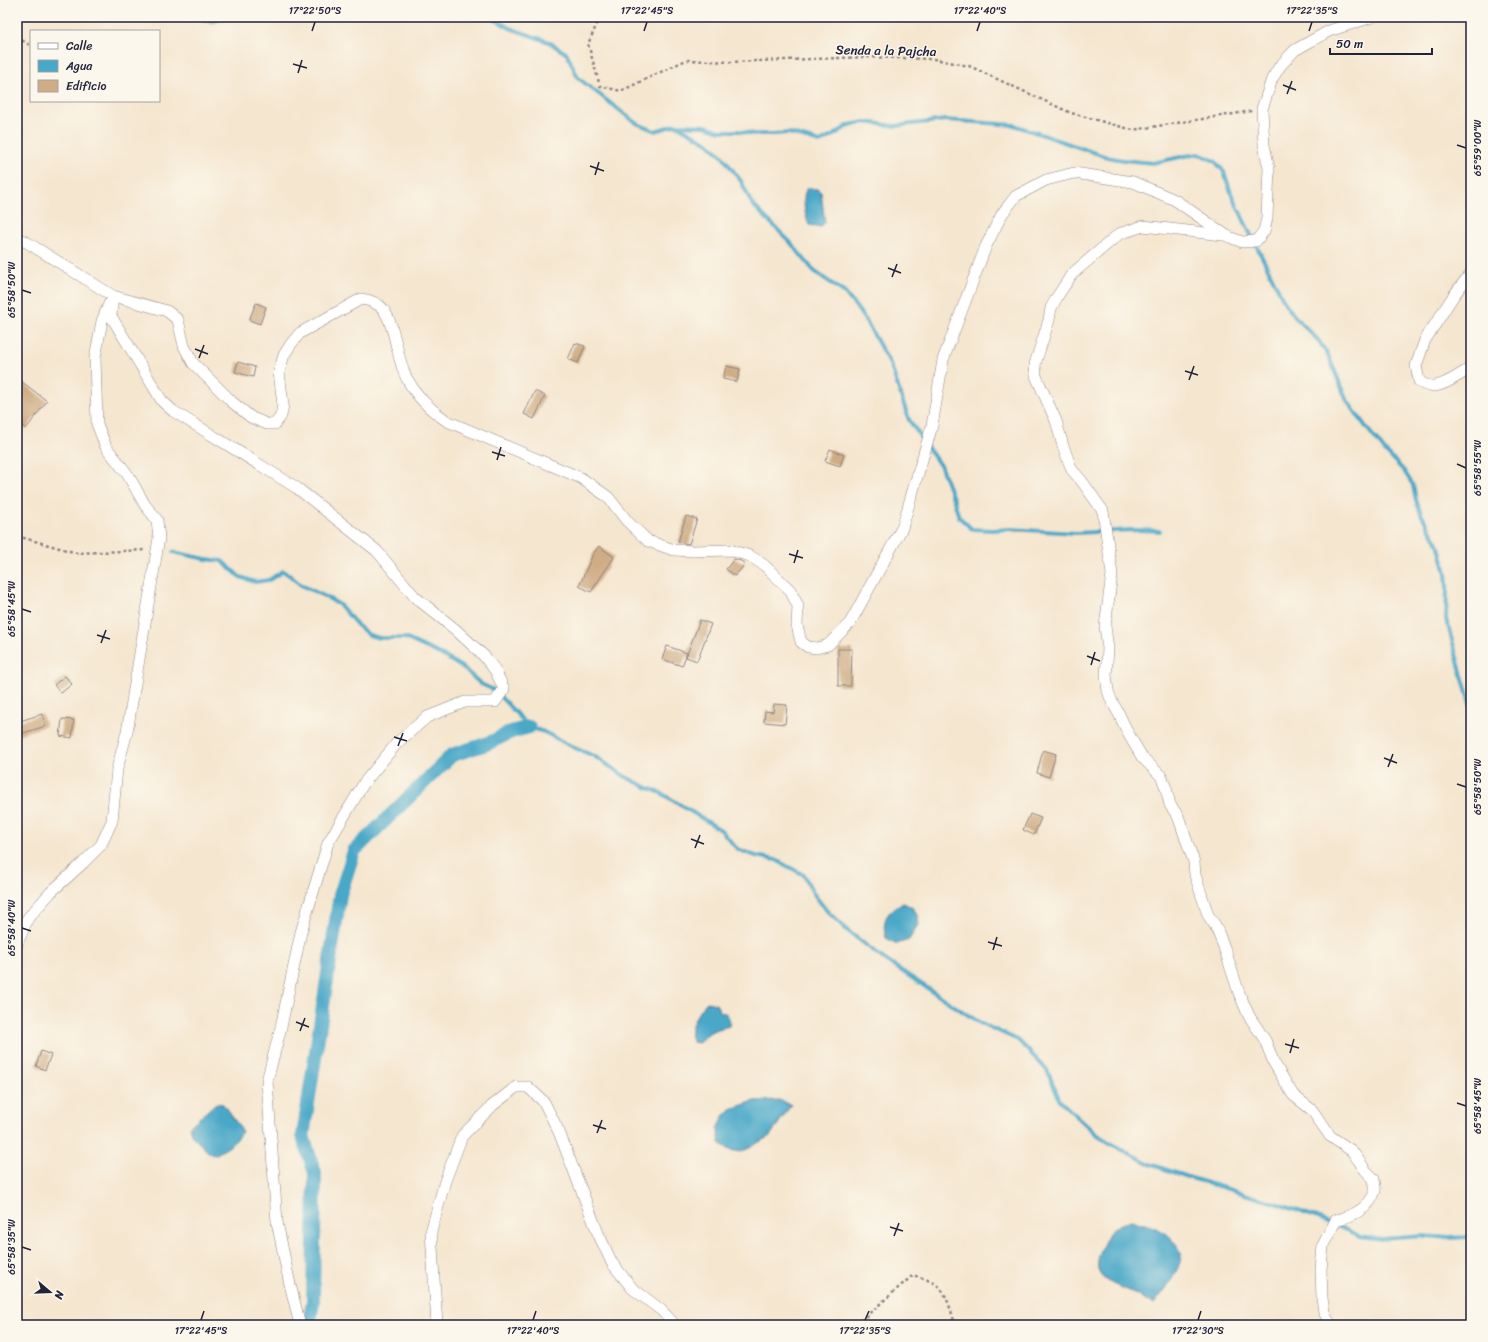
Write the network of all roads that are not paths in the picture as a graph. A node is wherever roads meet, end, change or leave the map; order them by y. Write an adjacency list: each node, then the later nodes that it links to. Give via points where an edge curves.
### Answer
1 (1372, 17): 2 (street, via 1329,31 1295,50 1280,66 1272,79 1262,109 1264,145 1269,168 1264,231 1256,241 1242,242)
2 (1227, 236): 5 (street, via 1175,200 1133,182 1074,173 1046,180 1016,196 1002,214 986,246 943,360 932,426 902,528 850,623 828,645 817,648 808,647 801,642 797,625 798,606 790,590 764,565 750,556 730,550 674,550 648,541 627,521 608,497 581,478 447,421 432,412 419,398 407,378 398,357 390,326 382,309 372,301 361,299 300,333 284,356 279,372 283,405 281,416 275,424 267,424 252,418 232,402 193,363 184,346 178,320 167,311); 11 (street, via 1143,226 1119,234 1072,274 1057,297 1051,308 1050,320 1035,364 1036,376 1056,421 1072,470 1103,511 1112,574 1105,626 1108,649 1106,675 1112,702 1142,757 1161,776 1194,862 1195,875 1208,915 1224,946 1249,1016 1265,1040 1274,1063 1293,1095 1312,1110 1330,1136 1352,1151 1374,1179 1375,1190 1369,1203 1360,1211 1336,1220 1323,1245 1322,1298 1324,1312)
3 (17, 238): 5 (street)
4 (1471, 273): 6 (street, via 1425,340 1416,366 1418,381 1424,386 1435,387)
5 (113, 296): 7 (street, via 102,321 96,358 97,424 106,447 157,520 159,538 127,732 117,768 112,821 101,845 51,892 28,918); 8 (street, via 111,316 162,401 173,411 297,488 377,552 415,597 484,656 495,670 504,689 496,702 465,702 427,717 396,743 364,783 328,843 301,932 267,1081 277,1222)
6 (1471, 368)
7 (17, 944)
8 (300, 1325)
9 (437, 1325): 10 (street, via 431,1232 445,1181 462,1136 492,1106 516,1087 528,1087 544,1102 559,1132 612,1263 632,1288)
10 (675, 1325)
11 (1330, 1325)

